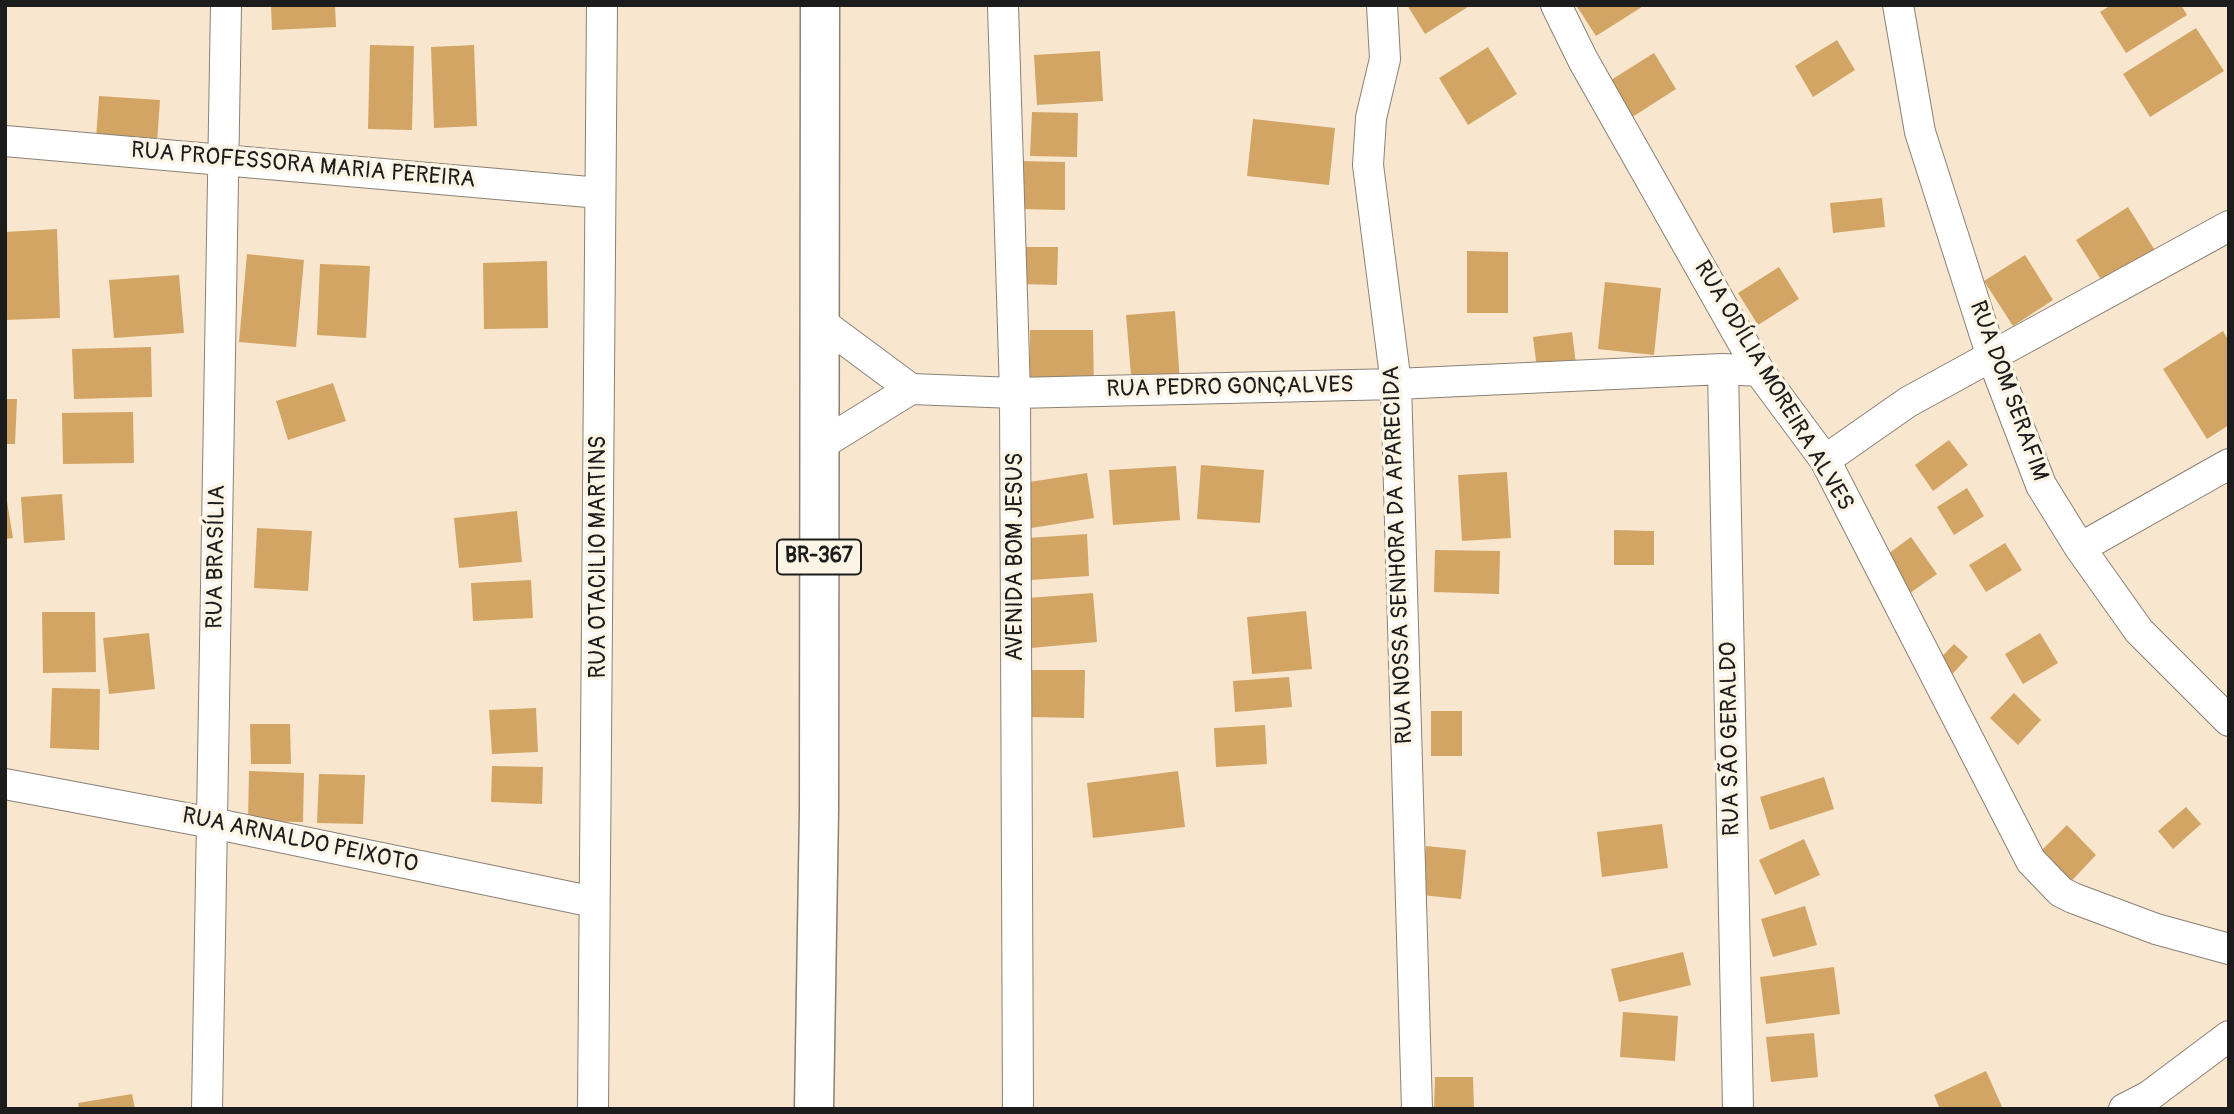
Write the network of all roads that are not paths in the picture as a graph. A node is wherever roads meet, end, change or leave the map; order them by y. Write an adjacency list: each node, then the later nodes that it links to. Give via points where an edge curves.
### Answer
1 (226, 5): 9 (street, RUA BRASÍLIA)
2 (603, 5): 10 (street, RUA OTACILIO MARTINS)
3 (820, 5): 12 (highway, BR-367)
4 (1003, 5): 18 (street, AVENIDA BOM JESUS)
5 (1382, 5): 16 (street, RUA NOSSA SENHORA DA APARECIDA, via 1385,59 1371,118 1367,165)
6 (1556, 5): 15 (street, RUA ODÍLIA MOREIRA ALVES)
7 (1898, 5): 13 (street, RUA DOM SERAFIM, via 1920,132)
8 (5, 141): 9 (street, RUA PROFESSORA MARIA PEREIRA)
9 (225, 158): 10 (street, RUA PROFESSORA MARIA PEREIRA); 25 (street, RUA BRASÍLIA)
10 (600, 193): 26 (street, RUA OTACILIO MARTINS)
11 (2229, 226): 13 (street)
12 (818, 320): 17 (street); 19 (highway, BR-367)
13 (1991, 354): 20 (street, via 1908,402); 22 (street, RUA DOM SERAFIM, via 2042,485)
14 (1723, 369): 15 (street, RUA PEDRO GONÇALVES); 16 (street, RUA PEDRO GONÇALVES); 34 (street, RUA SÃO GERALDO)
15 (1759, 371): 20 (street, RUA ODÍLIA MOREIRA ALVES)
16 (1396, 384): 18 (street, RUA PEDRO GONÇALVES); 33 (street, RUA NOSSA SENHORA DA APARECIDA)
17 (911, 389): 18 (street, RUA PEDRO GONÇALVES); 19 (street)
18 (1015, 393): 32 (street, AVENIDA BOM JESUS)
19 (819, 446): 31 (highway, BR-367)
20 (1825, 460): 27 (street, RUA ODÍLIA MOREIRA ALVES, via 2031,861 2060,892 2073,898 2156,929)
21 (2229, 464): 22 (street)
22 (2080, 548): 23 (street, RUA DOM SERAFIM, via 2139,631)
23 (2229, 721)
24 (5, 784): 25 (street, RUA ARNALDO PEIXOTO)
25 (212, 823): 26 (street, RUA ARNALDO PEIXOTO); 29 (street, RUA BRASÍLIA)
26 (594, 902): 30 (street, RUA OTACILIO MARTINS)
27 (2229, 949)
28 (2229, 1036): 35 (street, via 2149,1096)
29 (206, 1109)
30 (593, 1109)
31 (814, 1109)
32 (1018, 1109)
33 (1417, 1109)
34 (1738, 1109)
35 (2124, 1109)

